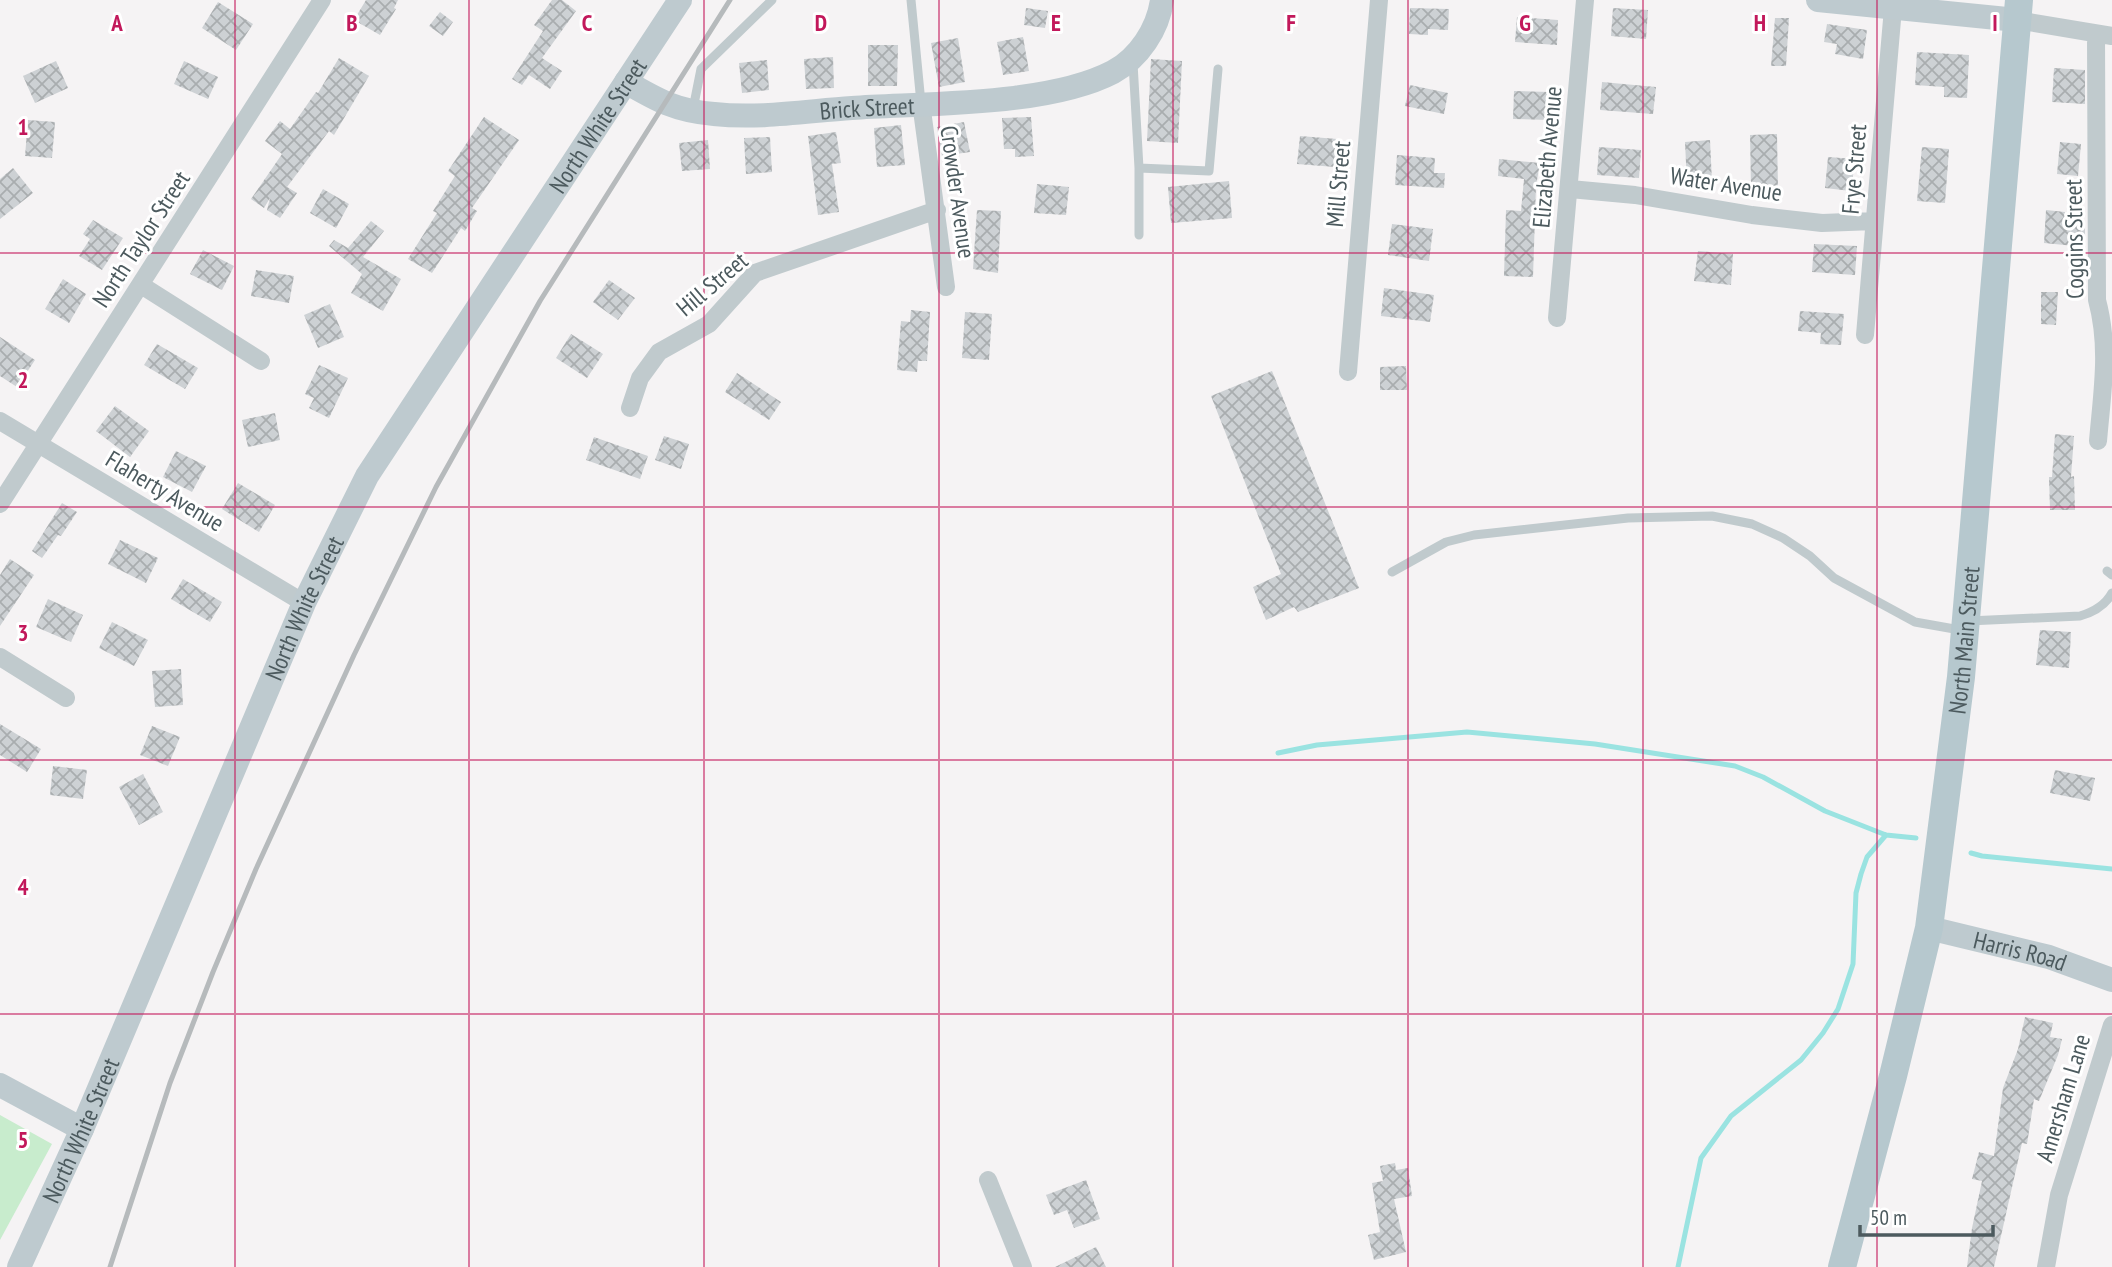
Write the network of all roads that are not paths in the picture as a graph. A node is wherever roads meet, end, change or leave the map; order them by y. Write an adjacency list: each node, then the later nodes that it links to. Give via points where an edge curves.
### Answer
1 (680, 0): 14 (main road, North White Street)
2 (772, 0): 16 (lane, via 701,69)
3 (911, 0): 15 (lane)
4 (1162, 0): 12 (main road, via 1152,32)
5 (1379, 0): 27 (street, Mill Street)
6 (1585, 0): 18 (street, Elizabeth Avenue)
7 (1818, 0): 9 (main road)
8 (316, 2): 22 (street, North Taylor Street)
9 (1893, 8): 10 (main road); 20 (street, Frye Street)
10 (2018, 10): 11 (street); 36 (main road, North Main Street)
11 (2104, 35): 30 (street, Coggins Street, via 2097,300 2105,361)
12 (1124, 64): 15 (main road, Brick Street, via 1089,82 1047,92); 17 (lane)
13 (1218, 69): 17 (lane, via 1209,171)
14 (626, 82): 16 (main road, Brick Street, via 663,104); 35 (main road, North White Street, via 367,476)
15 (921, 103): 16 (main road, Brick Street, via 758,114); 19 (street, Crowder Avenue)
16 (692, 111)
17 (1139, 168): 21 (lane)
18 (1570, 189): 20 (street, Water Avenue, via 1822,223); 24 (street, Elizabeth Avenue)
19 (937, 210): 23 (street, Crowder Avenue); 28 (street, Hill Street, via 755,273 709,324 659,352 640,378)
20 (1874, 221): 25 (street, Frye Street)
21 (1139, 235)
22 (141, 285): 26 (street); 31 (street, North Taylor Street)
23 (946, 287)
24 (1557, 318)
25 (1865, 335)
26 (261, 361)
27 (1348, 372)
28 (630, 408)
29 (0, 421): 31 (street, Flaherty Avenue)
30 (2098, 441)
31 (37, 443): 32 (street, North Taylor Street); 35 (street, Flaherty Avenue)
32 (0, 504)
33 (1392, 572): 36 (lane, via 1446,542 1474,535 1628,517 1712,516 1752,524 1783,538 1834,578 1915,622)
34 (2112, 593): 36 (lane, via 2101,607 2080,616)
35 (304, 603): 43 (main road, North White Street)
36 (1966, 626): 39 (main road, North Main Street)
37 (0, 657): 38 (street)
38 (66, 698)
39 (1929, 928): 40 (main road, Harris Road, via 2049,957); 47 (main road, North Main Street)
40 (2112, 980)
41 (2112, 1025): 48 (street, Amersham Lane, via 2059,1195)
42 (0, 1085): 43 (main road)
43 (82, 1129): 45 (main road, North White Street)
44 (988, 1180): 46 (street)
45 (19, 1267)
46 (1023, 1267)
47 (1842, 1267)
48 (2046, 1267)

